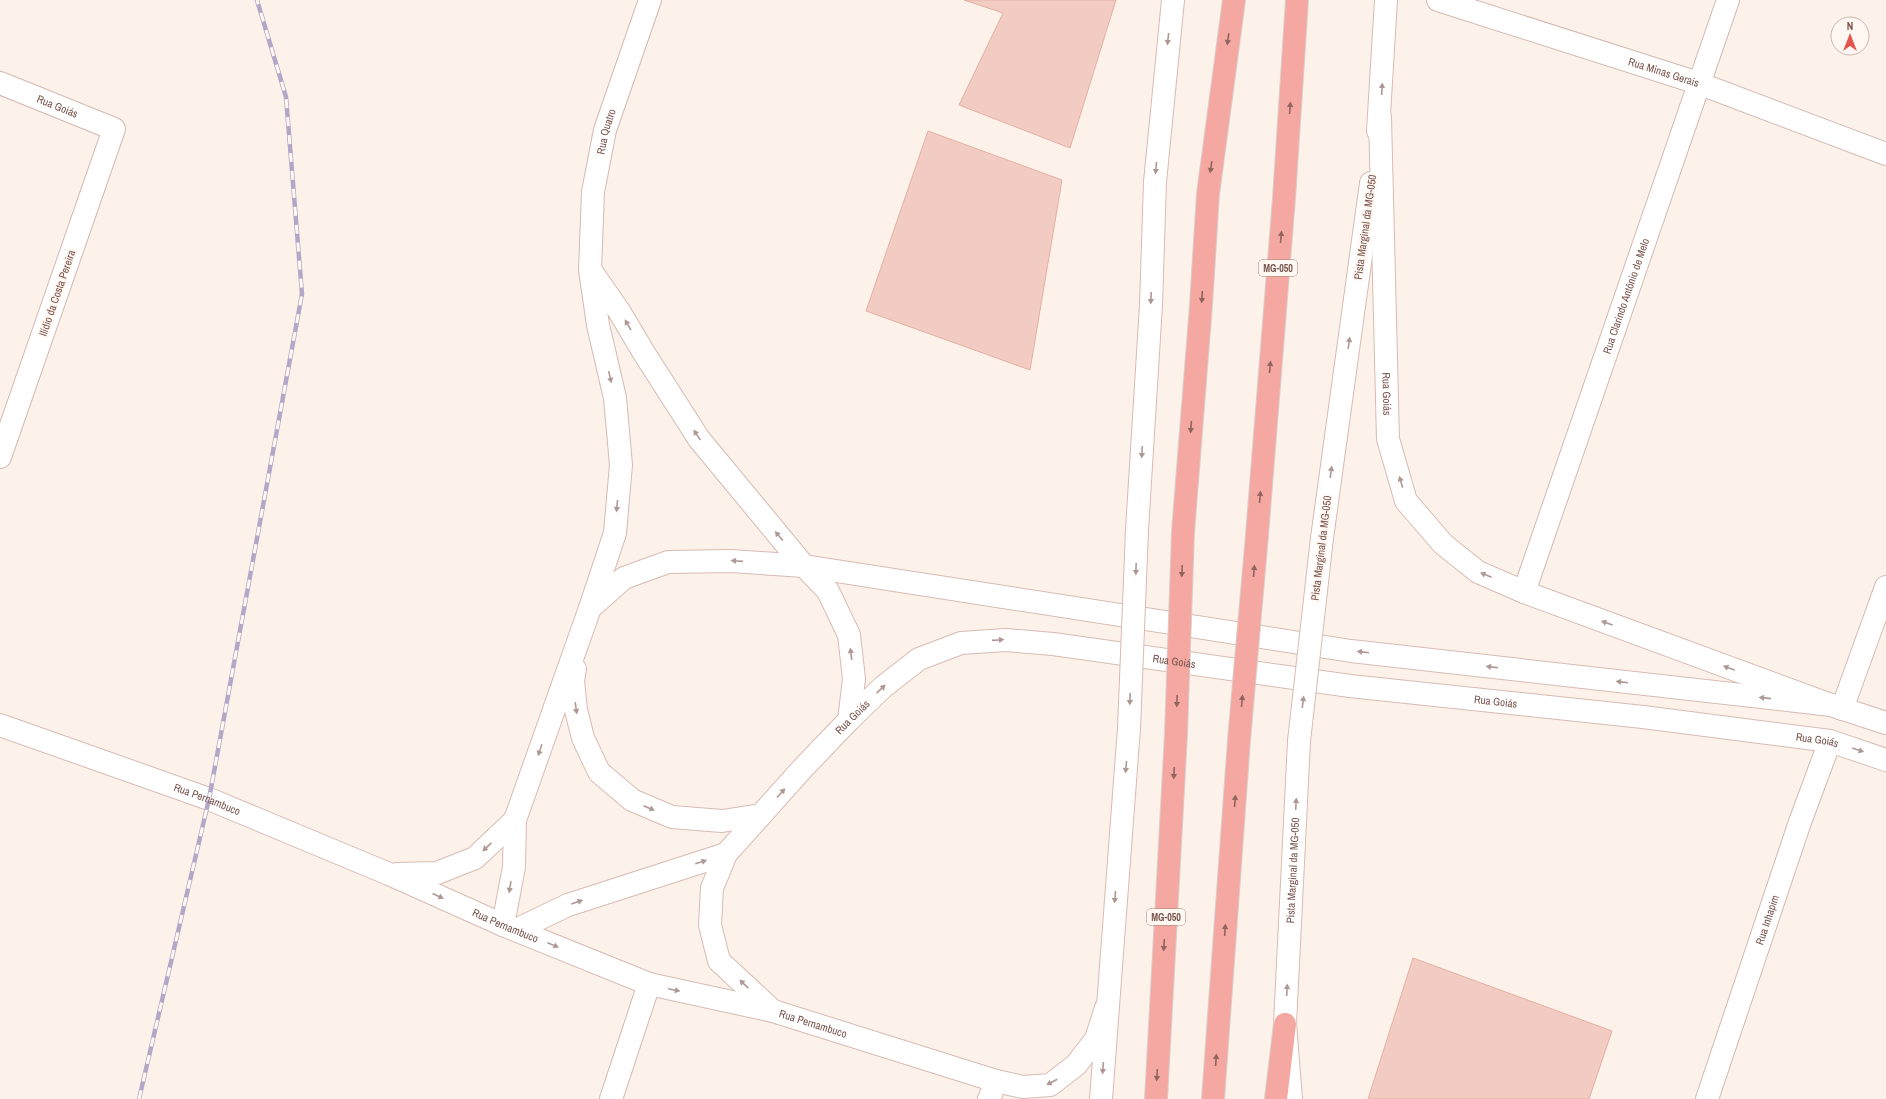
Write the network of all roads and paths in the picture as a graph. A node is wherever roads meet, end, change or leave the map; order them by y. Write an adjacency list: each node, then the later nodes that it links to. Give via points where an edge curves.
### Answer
1 (650, 0): 13 (main road, Rua Quatro, via 605,130 593,192)
2 (1173, 0): 34 (main road, one-way to 34, bridge, via 1155,182 1129,728)
3 (1234, 0): 41 (highway, MG-050, one-way to 41, bridge, via 1208,194 1183,532 1176,734)
4 (1298, 0): 42 (highway, MG-050, one-way to 4, bridge)
5 (1386, 0): 10 (main road, Pista Marginal da MG-050, one-way to 5)
6 (1438, 0): 9 (main road, Rua Minas Gerais)
7 (1728, 0): 9 (main road, Rua Clarindo Antônio de Melo)
8 (0, 83): 11 (main road, Rua Goiás)
9 (1698, 83): 12 (main road, Rua Minas Gerais); 17 (main road, Rua Clarindo Antônio de Melo)
10 (1380, 117): 17 (main road, Rua Goiás, one-way to 10, via 1478,572 1443,544 1406,501 1388,439); 36 (main road, Pista Marginal da MG-050, one-way to 10, bridge, via 1299,741 1322,538)
11 (114, 129): 14 (main road, Ilídio da Costa Pereira)
12 (1886, 154)
13 (590, 270): 15 (main road, one-way to 13, via 699,439 620,311); 18 (main road, Rua Quatro, one-way to 18, via 598,325 615,398 621,465 615,533)
14 (0, 457)
15 (804, 566): 18 (main road, Rua Goiás, one-way to 18, via 731,561 668,562 624,578); 20 (main road, Rua Goiás, one-way to 15, via 1351,651); 23 (main road, one-way to 15, via 854,679 849,635 828,591)
16 (1886, 587): 21 (main road)
17 (1524, 592): 21 (main road, Rua Goiás, one-way to 17)
18 (590, 608): 19 (main road, Rua Quatro)
19 (578, 642): 28 (main road, one-way to 28, via 573,681 576,710 583,738 599,772 632,800 672,817 722,821); 29 (main road, one-way to 29)
20 (1649, 685): 21 (main road, Rua Goiás, one-way to 20); 22 (main road)
21 (1837, 707): 24 (main road, Rua Goiás)
22 (1643, 717): 23 (main road, Rua Goiás, one-way to 22, via 883,687 919,659 961,643 1006,640 1053,644 1350,686); 26 (main road, Rua Goiás)
23 (849, 720): 28 (main road, Rua Goiás, one-way to 23)
24 (1886, 724)
25 (0, 725): 31 (main road, Rua Pernambuco, via 209,799)
26 (1830, 741): 27 (main road, Rua Goiás, one-way to 27); 45 (main road, Rua Inhapim, via 1800,822)
27 (1886, 760)
28 (761, 815): 30 (main road, Rua Goiás)
29 (515, 820): 31 (main road, one-way to 31, via 475,858 436,874); 32 (main road, one-way to 32)
30 (726, 854): 32 (main road, one-way to 30, via 568,905); 35 (main road, Rua Goiás, one-way to 30, via 719,962 710,925 711,896)
31 (389, 874): 32 (main road, Rua Pernambuco, one-way to 32)
32 (510, 928): 33 (main road, Rua Pernambuco, one-way to 33)
33 (649, 984): 35 (main road, Rua Pernambuco, one-way to 35); 39 (main road)
34 (1106, 1008): 38 (main road, Rua Pernambuco, one-way to 38, via 1096,1039 1076,1065 1050,1085); 40 (main road, one-way to 40)
35 (773, 1011): 37 (main road, Rua Pernambuco)
36 (1285, 1024): 43 (highway); 44 (main road, Pista Marginal da MG-050)
37 (992, 1090): 38 (main road, Rua Pernambuco)
38 (1029, 1093)
39 (611, 1099)
40 (1101, 1099)
41 (1156, 1099)
42 (1213, 1099)
43 (1276, 1099)
44 (1291, 1099)
45 (1707, 1099)

